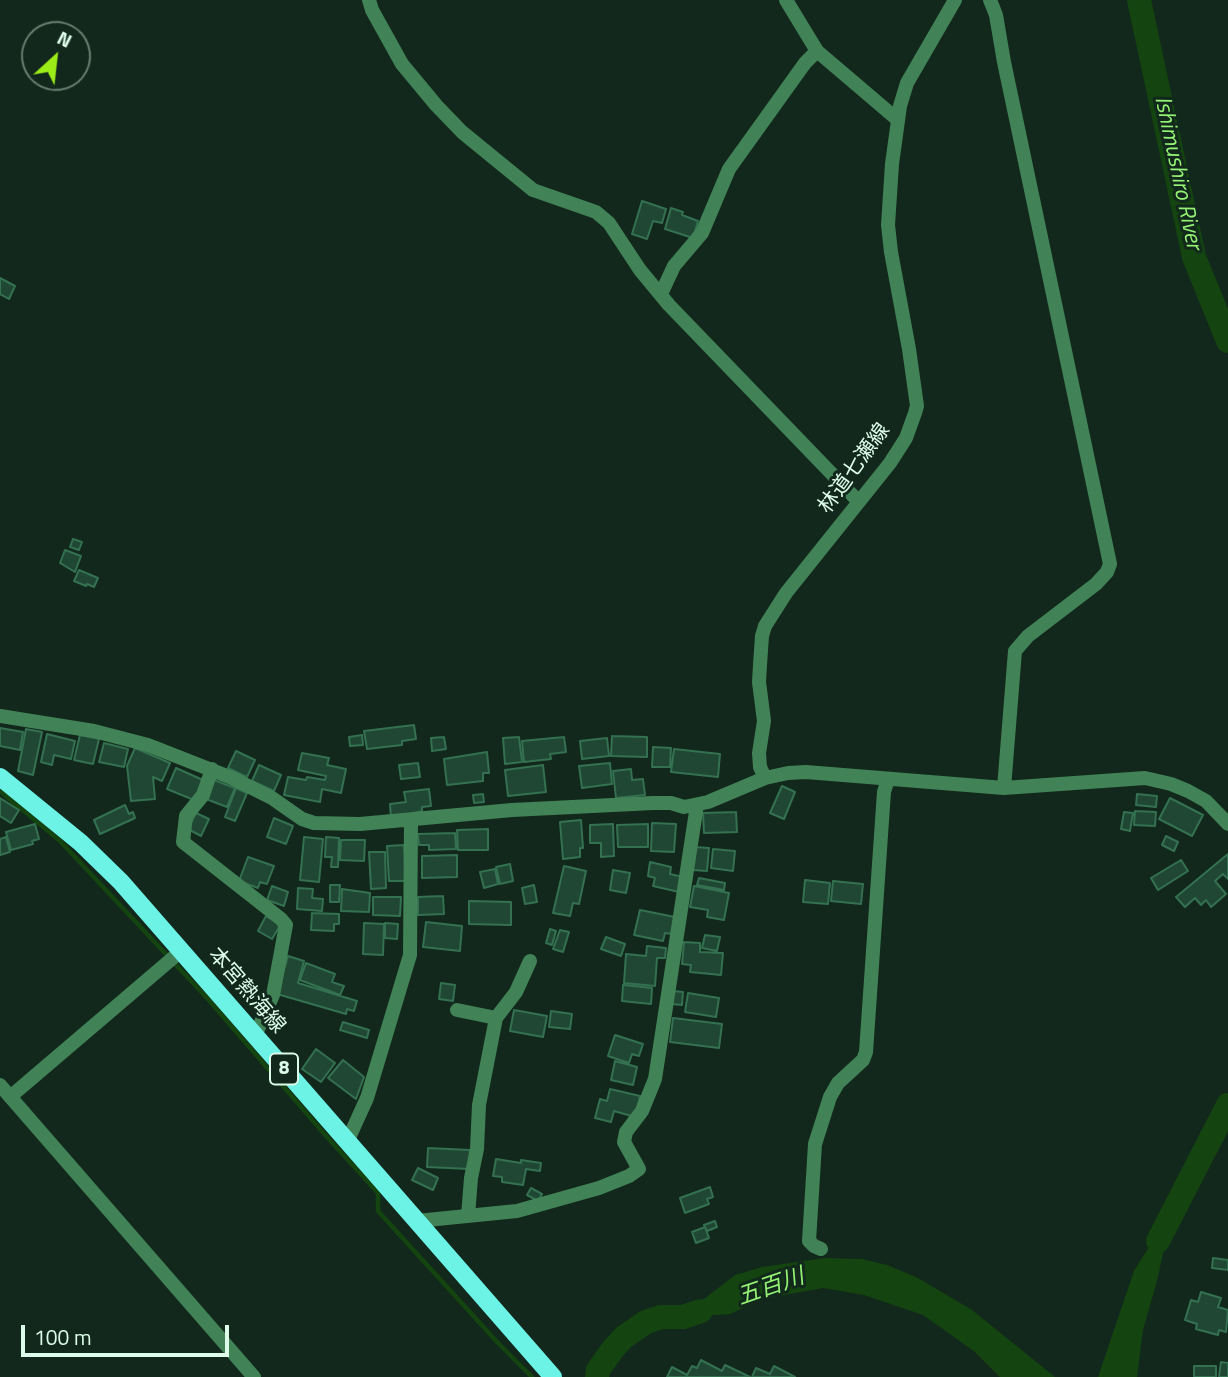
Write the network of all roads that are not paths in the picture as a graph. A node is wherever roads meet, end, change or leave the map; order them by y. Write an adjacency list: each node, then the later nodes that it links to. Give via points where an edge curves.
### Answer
1 (369, 0): 7 (street, via 402,64 462,132 533,190 604,218)
2 (786, 0): 5 (street)
3 (955, 0): 6 (street, 林道七瀬線, via 911,72)
4 (990, 0): 14 (street, via 1110,565 1096,584 1028,636 1015,652)
5 (817, 51): 6 (street); 7 (street, via 729,169 702,233 674,266)
6 (898, 120): 8 (street, 林道七瀬線, via 888,225 917,406 906,438)
7 (661, 294): 8 (street)
8 (858, 501): 12 (street, 林道七瀬線, via 786,593 762,636 759,682 764,721 759,761)
9 (0, 716): 10 (street, via 94,731)
10 (212, 769): 16 (street, via 314,823); 22 (street, via 203,795 187,816 183,842 286,925 274,995)
11 (0, 777): 18 (main road, 本宮熱海線 / 8, via 89,851)
12 (765, 778): 13 (street, via 806,772); 15 (street)
13 (888, 779): 14 (street); 28 (street, via 866,1052 830,1097 814,1144 809,1241)
14 (1004, 788): 17 (street, via 1157,780 1206,801)
15 (697, 805): 16 (street, via 556,807); 26 (street, via 656,1079 624,1142 639,1168 599,1188 538,1206)
16 (411, 821): 25 (street, via 410,955 367,1098)
17 (1228, 824)
18 (181, 951): 22 (main road, 本宮熱海線 / 8); 24 (street)
19 (530, 961): 21 (street, via 516,992)
20 (457, 1010): 21 (street)
21 (496, 1018): 26 (street, via 480,1105)
22 (255, 1036): 25 (main road, 本宮熱海線 / 8)
23 (0, 1085): 24 (street)
24 (10, 1097): 29 (street)
25 (347, 1142): 27 (main road, 本宮熱海線 / 8)
26 (468, 1216): 27 (street)
27 (417, 1221): 30 (main road, 本宮熱海線 / 8)
28 (821, 1249)
29 (254, 1377)
30 (553, 1377)

